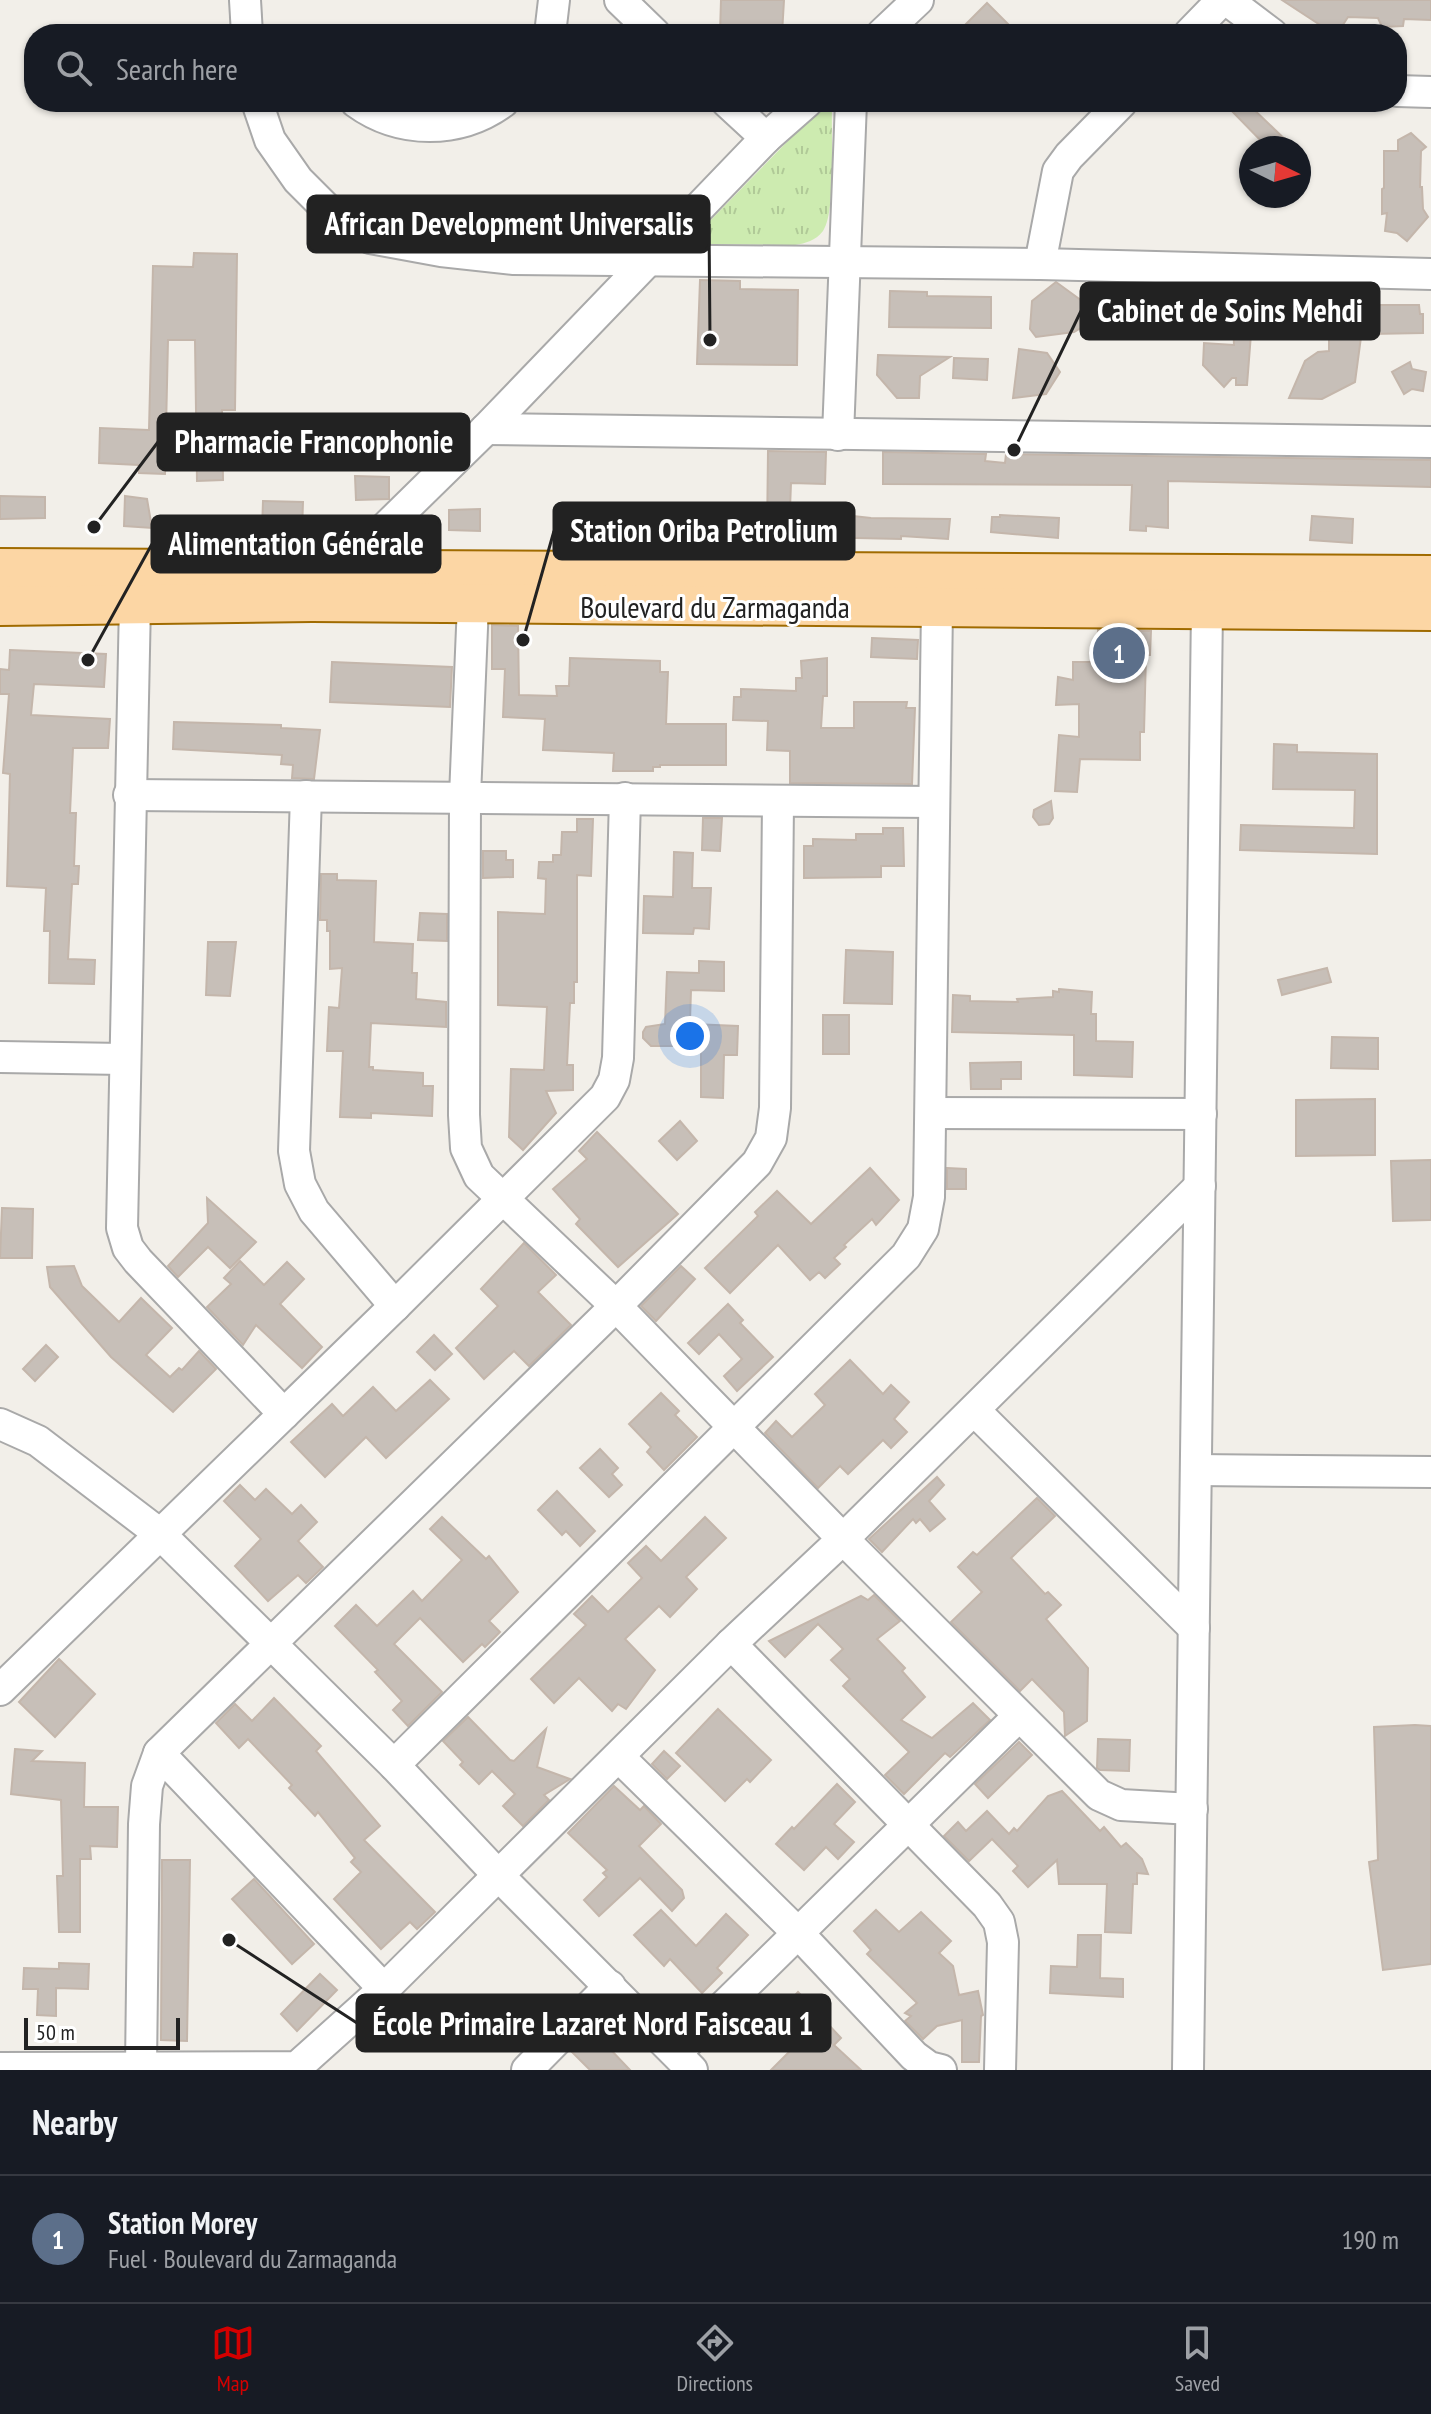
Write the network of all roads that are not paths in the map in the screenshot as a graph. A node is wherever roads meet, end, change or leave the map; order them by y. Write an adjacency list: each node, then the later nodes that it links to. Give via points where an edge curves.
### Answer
1 (245, 0): 5 (street)
2 (554, 0): 6 (street)
3 (918, 0): 7 (street)
4 (1225, 0): 8 (street); 9 (street)
5 (246, 24)
6 (551, 24)
7 (893, 24)
8 (1200, 24)
9 (1258, 24)
10 (1407, 91): 11 (street)
11 (1431, 92)
12 (260, 112): 20 (street, via 270,140 298,180 329,211 370,238 514,259)
13 (373, 112): 14 (street, via 421,126 460,123)
14 (488, 112)
15 (738, 112): 19 (street)
16 (796, 112): 19 (street)
17 (851, 112): 21 (street)
18 (1112, 112): 22 (street, via 1058,171)
19 (766, 138): 20 (street)
20 (645, 262): 21 (street); 24 (street)
21 (844, 262): 22 (street); 25 (street)
22 (1040, 264): 23 (street)
23 (1431, 274)
24 (486, 429): 25 (street); 28 (street)
25 (838, 435): 26 (street)
26 (1431, 442)
27 (0, 568): 28 (main road, Boulevard du Zarmaganda)
28 (340, 571): 29 (main road, Boulevard du Zarmaganda); 30 (street)
29 (1431, 575)
30 (312, 602): 31 (main road, Boulevard du Zarmaganda); 32 (main road, Boulevard du Zarmaganda)
31 (135, 603): 33 (main road, Boulevard du Zarmaganda); 37 (street)
32 (473, 604): 34 (main road, Boulevard du Zarmaganda); 39 (street)
33 (0, 606)
34 (937, 607): 35 (main road, Boulevard du Zarmaganda); 42 (street)
35 (1207, 609): 36 (main road, Boulevard du Zarmaganda); 46 (street)
36 (1431, 611)
37 (129, 795): 38 (street); 44 (street)
38 (306, 796): 39 (street); 49 (street, via 294,1151 300,1184 314,1211)
39 (465, 796): 40 (street); 48 (street, via 466,1148 479,1176)
40 (625, 798): 41 (street); 48 (street, via 614,1080 605,1097)
41 (778, 802): 42 (street); 50 (street, via 771,1138 757,1163)
42 (933, 802): 45 (street)
43 (0, 1057): 44 (street)
44 (124, 1059): 52 (street, via 122,1228 128,1248)
45 (931, 1113): 46 (street); 54 (street, via 923,1229 906,1256)
46 (1201, 1114): 47 (street)
47 (1200, 1186): 51 (street); 55 (street)
48 (503, 1199): 49 (street); 50 (street)
49 (395, 1306): 52 (street)
50 (616, 1306): 54 (street); 60 (street)
51 (974, 1410): 58 (street); 59 (street)
52 (284, 1414): 57 (street)
53 (0, 1424): 57 (street, via 38,1441)
54 (734, 1428): 58 (street); 66 (street)
55 (1196, 1470): 56 (street); 59 (street)
56 (1431, 1472)
57 (160, 1534): 60 (street); 62 (street)
58 (843, 1539): 61 (street); 63 (street)
59 (1194, 1628): 67 (street)
60 (270, 1642): 64 (street); 66 (street)
61 (731, 1644): 65 (street); 68 (street)
62 (0, 1690)
63 (1019, 1716): 67 (street, via 1099,1795 1121,1805); 68 (street)
64 (159, 1753): 72 (street); 74 (street, via 147,1786 144,1824)
65 (619, 1757): 69 (street); 70 (street)
66 (394, 1765): 69 (street)
67 (1192, 1809): 80 (street)
68 (907, 1825): 70 (street); 79 (street, via 999,1922)
69 (499, 1876): 71 (street); 72 (street)
70 (798, 1933): 73 (street); 78 (street, via 914,2056)
71 (610, 1986): 73 (street); 77 (street)
72 (384, 1989): 76 (street)
73 (684, 2062)
74 (141, 2066): 75 (street); 76 (street)
75 (0, 2068)
76 (297, 2069)
77 (527, 2070)
78 (941, 2070)
79 (1000, 2070)
80 (1188, 2070)

